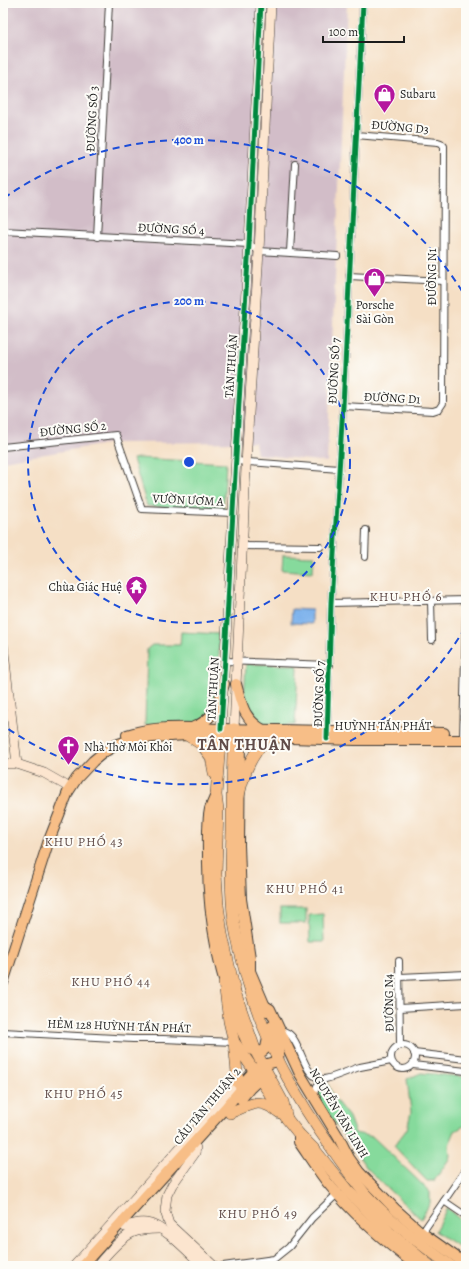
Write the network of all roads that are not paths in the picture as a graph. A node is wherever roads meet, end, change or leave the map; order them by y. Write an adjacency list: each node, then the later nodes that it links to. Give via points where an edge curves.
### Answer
1 (109, 3): 11 (street, ĐƯỜNG SỐ 3)
2 (261, 3): 7 (street, TÂN THUẬN)
3 (271, 3): 8 (street, TÂN THUẬN)
4 (363, 3): 5 (street, ĐƯỜNG SỐ 7)
5 (356, 135): 6 (street, ĐƯỜNG D3); 16 (street, ĐƯỜNG SỐ 7)
6 (442, 144): 17 (street, ĐƯỜNG N1)
7 (253, 156): 8 (street); 12 (street, TÂN THUẬN)
8 (263, 157): 13 (street, TÂN THUẬN)
9 (295, 164): 14 (street)
10 (3, 231): 11 (street, ĐƯỜNG SỐ 4)
11 (97, 236): 12 (street, ĐƯỜNG SỐ 4)
12 (249, 244): 13 (street); 21 (street, TÂN THUẬN)
13 (259, 251): 14 (street); 22 (street, TÂN THUẬN)
14 (290, 252): 15 (street)
15 (337, 256)
16 (349, 276): 17 (street); 18 (street, ĐƯỜNG SỐ 7)
17 (443, 281): 19 (street, ĐƯỜNG N1, via 443,403)
18 (343, 406): 19 (street, ĐƯỜNG D1); 23 (street, ĐƯỜNG SỐ 7)
19 (439, 410)
20 (3, 447): 26 (street, ĐƯỜNG SỐ 2, via 116,435)
21 (236, 461): 22 (street); 24 (street, TÂN THUẬN)
22 (246, 462): 23 (street); 25 (street, TÂN THUẬN)
23 (339, 469): 34 (street, ĐƯỜNG SỐ 7)
24 (234, 504): 25 (street); 27 (street, TÂN THUẬN)
25 (244, 504): 29 (street, TÂN THUẬN)
26 (142, 509): 27 (street, VƯỜN ƯƠM A)
27 (233, 513): 38 (street, TÂN THUẬN)
28 (366, 530): 31 (street)
29 (242, 546): 30 (street); 39 (street, TÂN THUẬN)
30 (320, 546)
31 (365, 557)
32 (466, 600): 33 (street)
33 (431, 601): 34 (street); 36 (street)
34 (331, 603): 40 (street, ĐƯỜNG SỐ 7)
35 (466, 615): 48 (street)
36 (432, 640)
37 (3, 644): 50 (street)
38 (225, 661): 39 (street); 41 (street, TÂN THUẬN)
39 (237, 661): 40 (street); 42 (street, TÂN THUẬN)
40 (330, 664): 47 (street, ĐƯỜNG SỐ 7)
41 (224, 684): 43 (main road, via 212,716); 44 (street, TÂN THUẬN)
42 (236, 684): 45 (main road, via 247,716); 46 (street, TÂN THUẬN)
43 (189, 732): 44 (main road, HUỲNH TẤN PHÁT); 51 (main road, HUỲNH TẤN PHÁT, via 130,740 116,745 93,761); 52 (highway, via 211,757)
44 (221, 733): 46 (main road, HUỲNH TẤN PHÁT); 52 (highway)
45 (265, 733): 46 (main road, HUỲNH TẤN PHÁT); 47 (main road, HUỲNH TẤN PHÁT); 53 (highway, via 250,761)
46 (236, 735): 53 (main road, NGUYỄN VĂN LINH); 54 (highway, NGUYỄN VĂN LINH, via 232,782)
47 (327, 735): 48 (main road, HUỲNH TẤN PHÁT)
48 (465, 736)
49 (3, 764): 50 (street)
50 (17, 764): 51 (street, via 44,773)
51 (68, 787): 56 (main road, HUỲNH TẤN PHÁT, via 43,840)
52 (216, 790): 57 (highway, via 216,874); 58 (main road, via 210,810 208,874)
53 (240, 790): 54 (highway); 55 (main road, NGUYỄN VĂN LINH)
54 (232, 830): 55 (highway); 59 (highway, NGUYỄN VĂN LINH, via 230,880 234,923)
55 (239, 845): 62 (main road, NGUYỄN VĂN LINH, via 241,899)
56 (16, 932): 61 (main road, HUỲNH TẤN PHÁT); 66 (main road, HUỲNH TẤN PHÁT)
57 (224, 940): 58 (highway); 67 (highway)
58 (218, 953): 65 (main road)
59 (242, 960): 62 (highway); 71 (highway, NGUYỄN VĂN LINH)
60 (399, 961): 64 (street, ĐƯỜNG N4)
61 (3, 963)
62 (250, 972): 69 (main road, NGUYỄN VĂN LINH)
63 (466, 974): 64 (street)
64 (400, 977): 70 (street, ĐƯỜNG N4)
65 (224, 982): 67 (highway); 75 (highway); 77 (main road, via 244,1038 249,1048)
66 (3, 983)
67 (236, 992): 77 (highway)
68 (466, 1004): 70 (street)
69 (265, 1006): 71 (main road); 72 (main road, NGUYỄN VĂN LINH)
70 (400, 1008): 76 (street, ĐƯỜNG N4)
71 (260, 1017): 74 (highway, NGUYỄN VĂN LINH)
72 (276, 1028): 80 (main road, NGUYỄN VĂN LINH); 85 (street, via 288,1033 292,1038 312,1075); 87 (main road, NGUYỄN VĂN LINH)
73 (3, 1032): 75 (street, HẺM 128 HUỲNH TẤN PHÁT, via 133,1040 163,1038)
74 (268, 1038): 77 (main road, via 266,1048); 80 (highway, NGUYỄN VĂN LINH)
75 (234, 1042): 84 (highway); 86 (highway)
76 (400, 1045): 78 (street, via 408,1047); 81 (street, via 392,1052)
77 (256, 1052): 84 (highway)
78 (414, 1053): 79 (street); 82 (street)
79 (466, 1059)
80 (278, 1061): 84 (main road, CẦU TÂN THUẬN 2); 91 (main road, NGUYỄN VĂN LINH, via 289,1071); 92 (highway, NGUYỄN VĂN LINH)
81 (391, 1061): 82 (street, via 402,1070); 85 (street, via 361,1067)
82 (413, 1064): 83 (street)
83 (466, 1071)
84 (261, 1072): 86 (main road, CẦU TÂN THUẬN 2); 89 (main road, CẦU TÂN THUẬN 2); 90 (highway, via 282,1102)
85 (325, 1079): 87 (street, via 317,1086)
86 (242, 1082): 103 (main road, CẦU TÂN THUẬN 2, via 243,1087); 105 (street)
87 (313, 1096): 88 (main road, NGUYỄN VĂN LINH)
88 (320, 1107): 91 (main road); 95 (main road, NGUYỄN VĂN LINH)
89 (230, 1113): 90 (highway, via 248,1105 261,1103 270,1106); 94 (main road, CẦU TÂN THUẬN 2)
90 (287, 1119): 93 (highway)
91 (321, 1119): 92 (main road, NGUYỄN VĂN LINH); 95 (main road, via 342,1153)
92 (320, 1132): 111 (highway, NGUYỄN VĂN LINH, via 366,1194 395,1223)
93 (299, 1134): 97 (main road, via 299,1142); 110 (highway, via 372,1217)
94 (196, 1148): 100 (main road, CẦU TÂN THUẬN 2); 107 (street, CẦU TÂN THUẬN 2, via 167,1195 165,1211 169,1224)
95 (349, 1158): 102 (main road, NGUYỄN VĂN LINH, via 391,1205)
96 (466, 1169): 98 (street)
97 (338, 1194): 108 (street, via 312,1218 289,1247 274,1258); 109 (main road, via 377,1234)
98 (444, 1201): 99 (street); 102 (street)
99 (466, 1216)
100 (124, 1227): 101 (street, via 145,1223); 103 (main road, CẦU TÂN THUẬN 2)
101 (163, 1229): 103 (street, via 135,1231); 106 (street)
102 (422, 1232): 104 (main road, NGUYỄN VĂN LINH)
103 (90, 1264)
104 (466, 1264)
105 (74, 1266)
106 (203, 1266)
107 (214, 1266)
108 (223, 1266)
109 (417, 1266)
110 (430, 1266)
111 (451, 1266)

